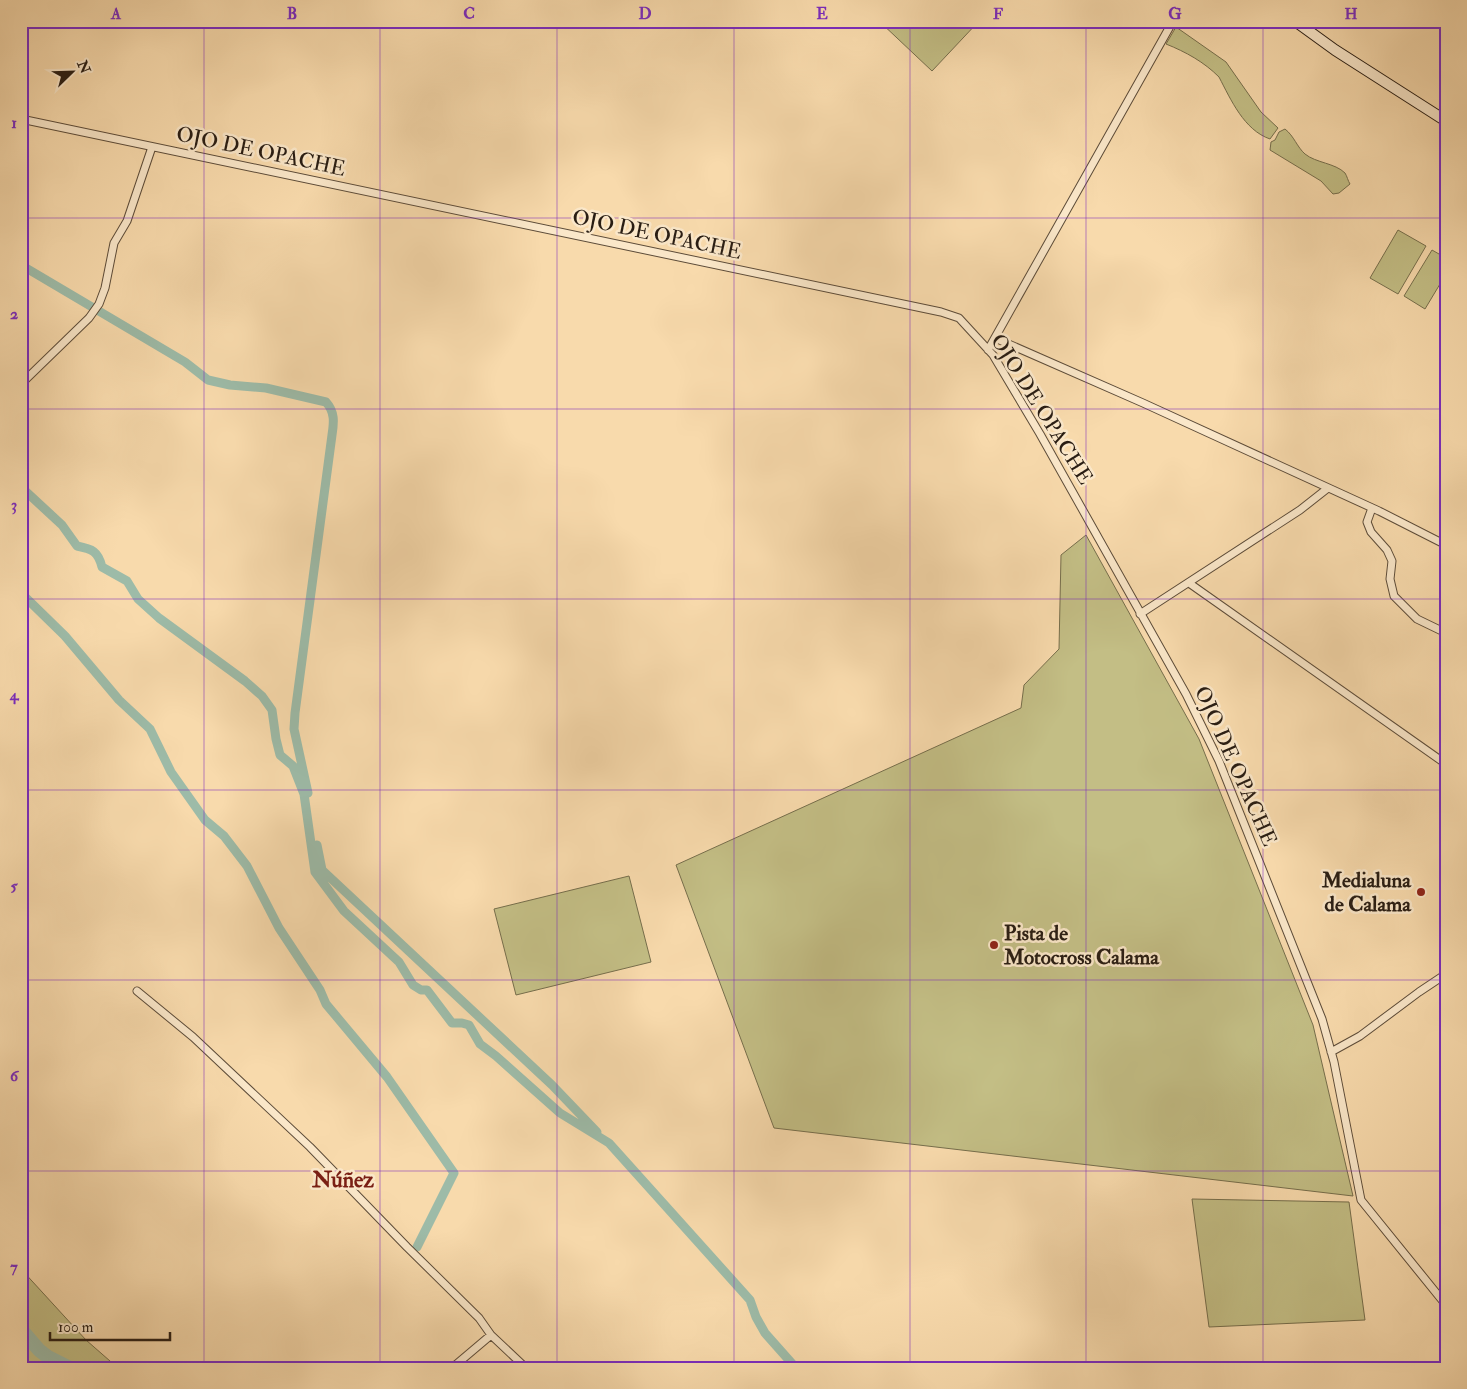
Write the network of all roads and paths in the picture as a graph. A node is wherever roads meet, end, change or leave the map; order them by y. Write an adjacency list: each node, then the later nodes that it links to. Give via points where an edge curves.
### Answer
1 (1173, 21): 6 (street)
2 (1295, 21): 4 (street)
3 (21, 119): 5 (street, OJO DE OPACHE)
4 (1446, 121)
5 (152, 146): 7 (street, OJO DE OPACHE, via 941,312 959,318); 8 (street, via 127,221 114,243 105,288 96,309)
6 (995, 338): 7 (street); 9 (street)
7 (988, 350): 13 (street, OJO DE OPACHE, via 1040,434)
8 (21, 384)
9 (1328, 488): 10 (street); 12 (street)
10 (1372, 508): 11 (street); 14 (street, via 1367,522 1392,561 1390,578 1394,596 1417,619)
11 (1446, 544)
12 (1189, 583): 13 (street); 15 (street)
13 (1140, 614): 18 (street, OJO DE OPACHE, via 1186,694 1219,761 1322,1019)
14 (1446, 633)
15 (1446, 764)
16 (1446, 974): 18 (street, via 1360,1036)
17 (137, 991): 20 (street, via 193,1038 310,1147)
18 (1331, 1052): 19 (street, OJO DE OPACHE, via 1361,1200)
19 (1446, 1305)
20 (492, 1335): 21 (street); 22 (street)
21 (452, 1368)
22 (526, 1368)

